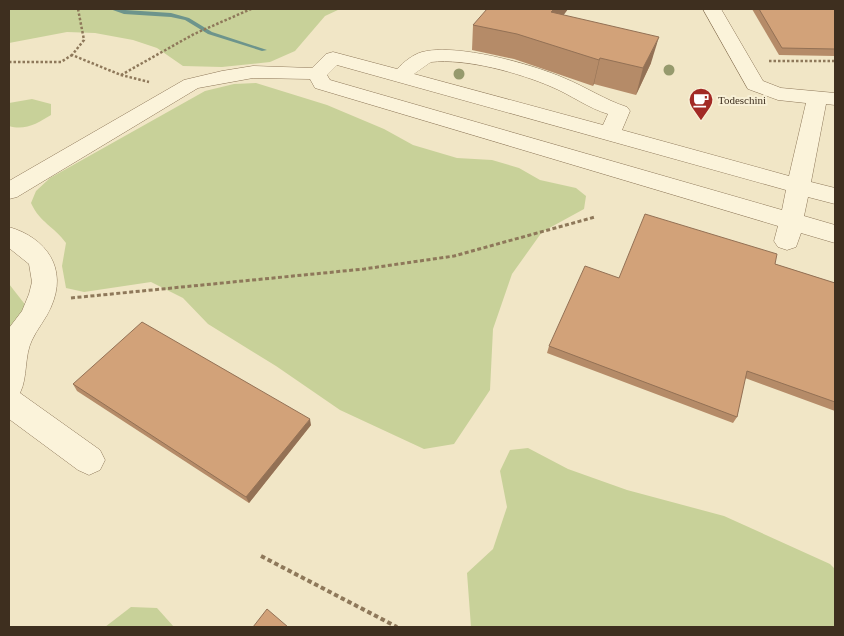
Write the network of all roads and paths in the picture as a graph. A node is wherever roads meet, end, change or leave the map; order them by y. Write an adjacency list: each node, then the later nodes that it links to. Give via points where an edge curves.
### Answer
1 (78, 9): 4 (path, via 80,33 84,40)
2 (251, 9): 9 (path, via 194,34)
3 (712, 9): 12 (lane, via 755,85 768,92)
4 (72, 55): 7 (path, via 61,62); 9 (path)
5 (767, 61): 6 (path)
6 (835, 61)
7 (9, 62)
8 (317, 74): 10 (lane, via 333,58); 14 (lane, via 248,72 191,84); 20 (lane, via 322,84)
9 (121, 75): 11 (path)
10 (400, 77): 13 (lane); 13 (lane, via 413,64 428,57 445,55 551,79 600,105 620,111)
11 (149, 82)
12 (826, 99): 16 (lane)
13 (610, 134): 16 (lane)
14 (70, 154): 15 (lane); 17 (lane)
15 (9, 170)
16 (799, 186): 18 (lane); 20 (lane)
17 (9, 191)
18 (835, 196)
19 (595, 216): 23 (path, via 454,256 364,269)
20 (789, 231): 21 (lane)
21 (835, 234)
22 (9, 236): 23 (lane, via 39,258 46,274)
23 (41, 300): 24 (lane)
24 (13, 342): 25 (lane)
25 (9, 384)
26 (9, 402): 27 (lane)
27 (89, 460)
28 (261, 556): 29 (path)
29 (397, 627)

